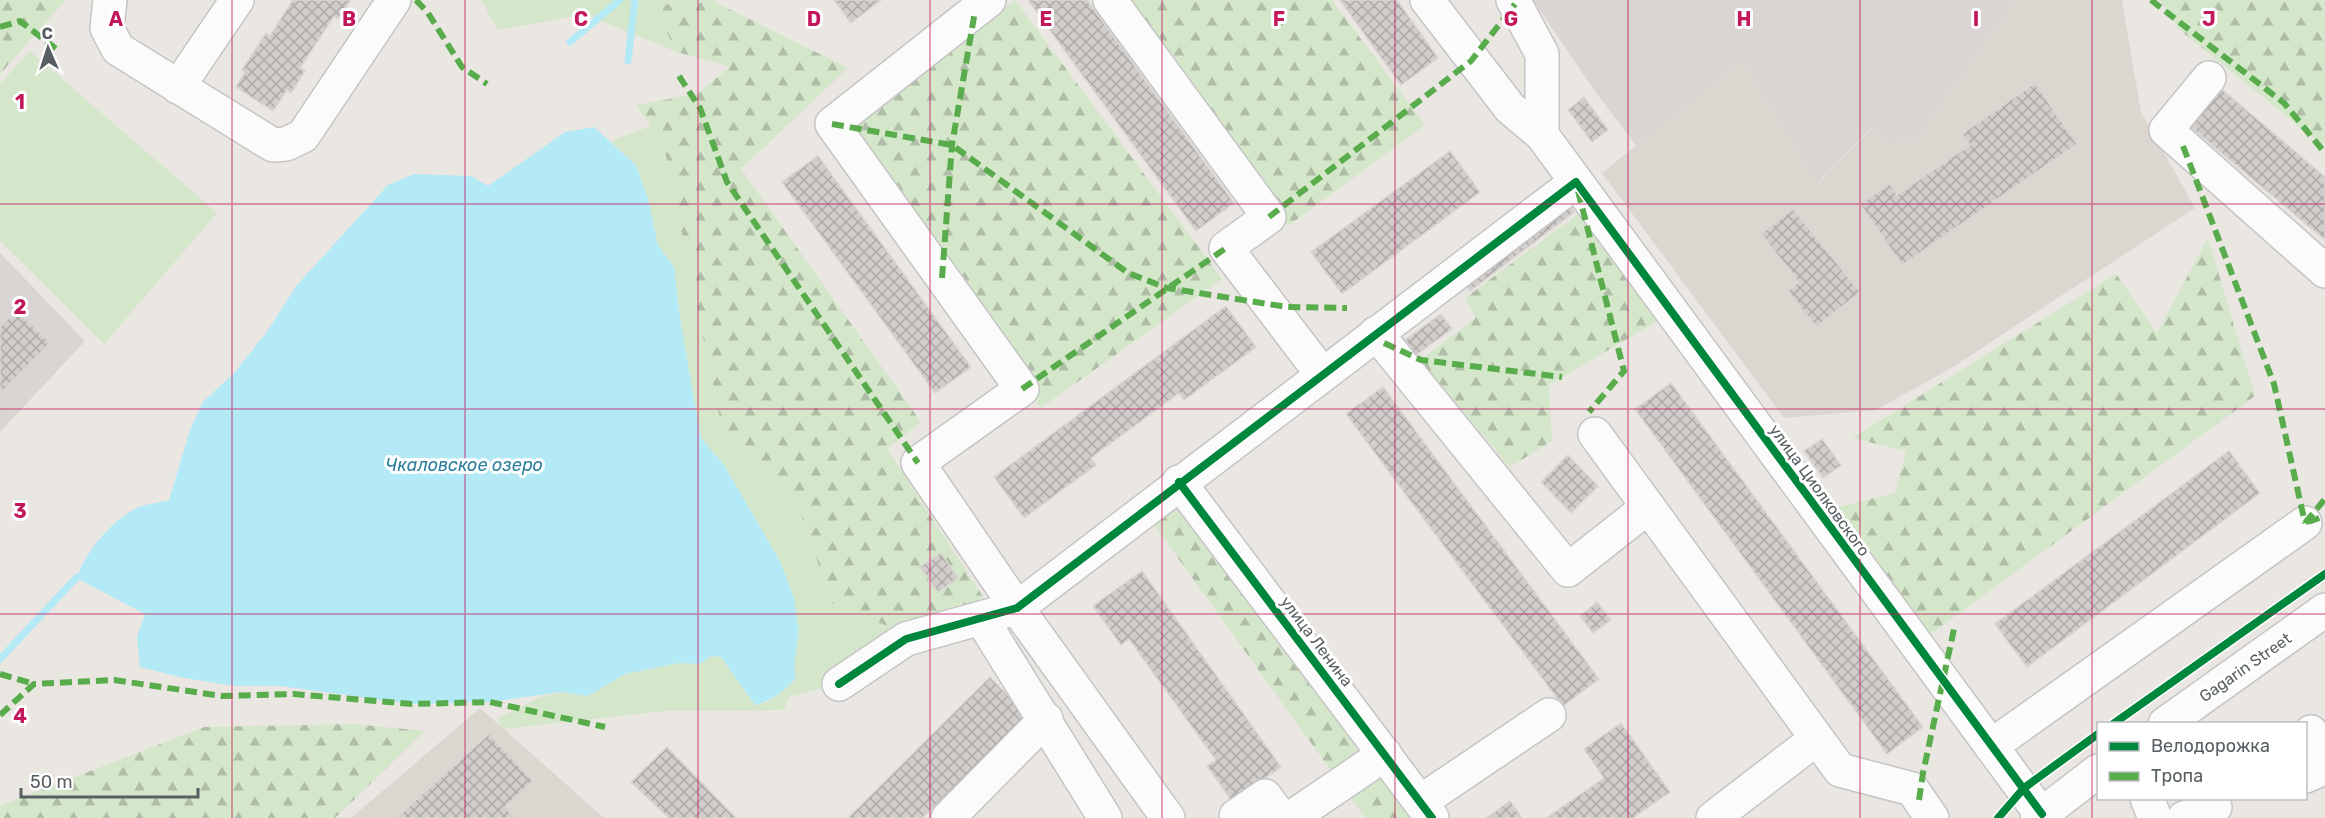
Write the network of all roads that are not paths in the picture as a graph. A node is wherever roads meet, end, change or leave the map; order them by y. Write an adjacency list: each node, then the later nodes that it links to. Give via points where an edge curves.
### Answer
1 (110, 0): 9 (street, via 107,27 118,49)
2 (237, 0): 9 (street)
3 (394, 0): 9 (street, via 303,136 286,144 273,145 258,138)
4 (990, 0): 19 (street, via 832,124 1022,388 918,463)
5 (1110, 0): 14 (street, via 1269,217 1226,248)
6 (1426, 0): 10 (street, улица Циолковского, via 1510,108)
7 (1516, 1): 10 (street, via 1542,54)
8 (2209, 78): 12 (street, via 2166,130)
9 (178, 87)
10 (1542, 135): 11 (street, улица Циолковского)
11 (1576, 182): 13 (street); 28 (street, улица Циолковского)
12 (2325, 271)
13 (1376, 333): 14 (street); 17 (street, via 1568,570)
14 (1322, 374): 16 (street)
15 (1595, 434): 17 (street)
16 (1179, 482): 19 (street); 29 (street, улица Ленина)
17 (1648, 507): 27 (street)
18 (2305, 523): 28 (street)
19 (1017, 608): 21 (street); 39 (street)
20 (2325, 610): 25 (street, Gagarin Street)
21 (981, 618): 22 (street, via 906,639); 24 (street)
22 (838, 684)
23 (1549, 715): 34 (street)
24 (1046, 719): 37 (street); 38 (street)
25 (2167, 722)
26 (2314, 730): 31 (street, via 2324,768)
27 (1816, 739): 42 (street); 43 (street, via 1840,770 1912,789)
28 (1992, 746): 36 (street, улица Циолковского)
29 (1385, 754): 34 (street, улица Ленина); 41 (street)
30 (2097, 772): 36 (street)
31 (2307, 776)
32 (2148, 800): 44 (street)
33 (2215, 807): 45 (street)
34 (1426, 810)
35 (1236, 816): 40 (street, via 1265,796)
36 (2041, 817)
37 (948, 818)
38 (1105, 818)
39 (1168, 818)
40 (1281, 818)
41 (1291, 818)
42 (1713, 818)
43 (1932, 818)
44 (2155, 818)
45 (2184, 818)

